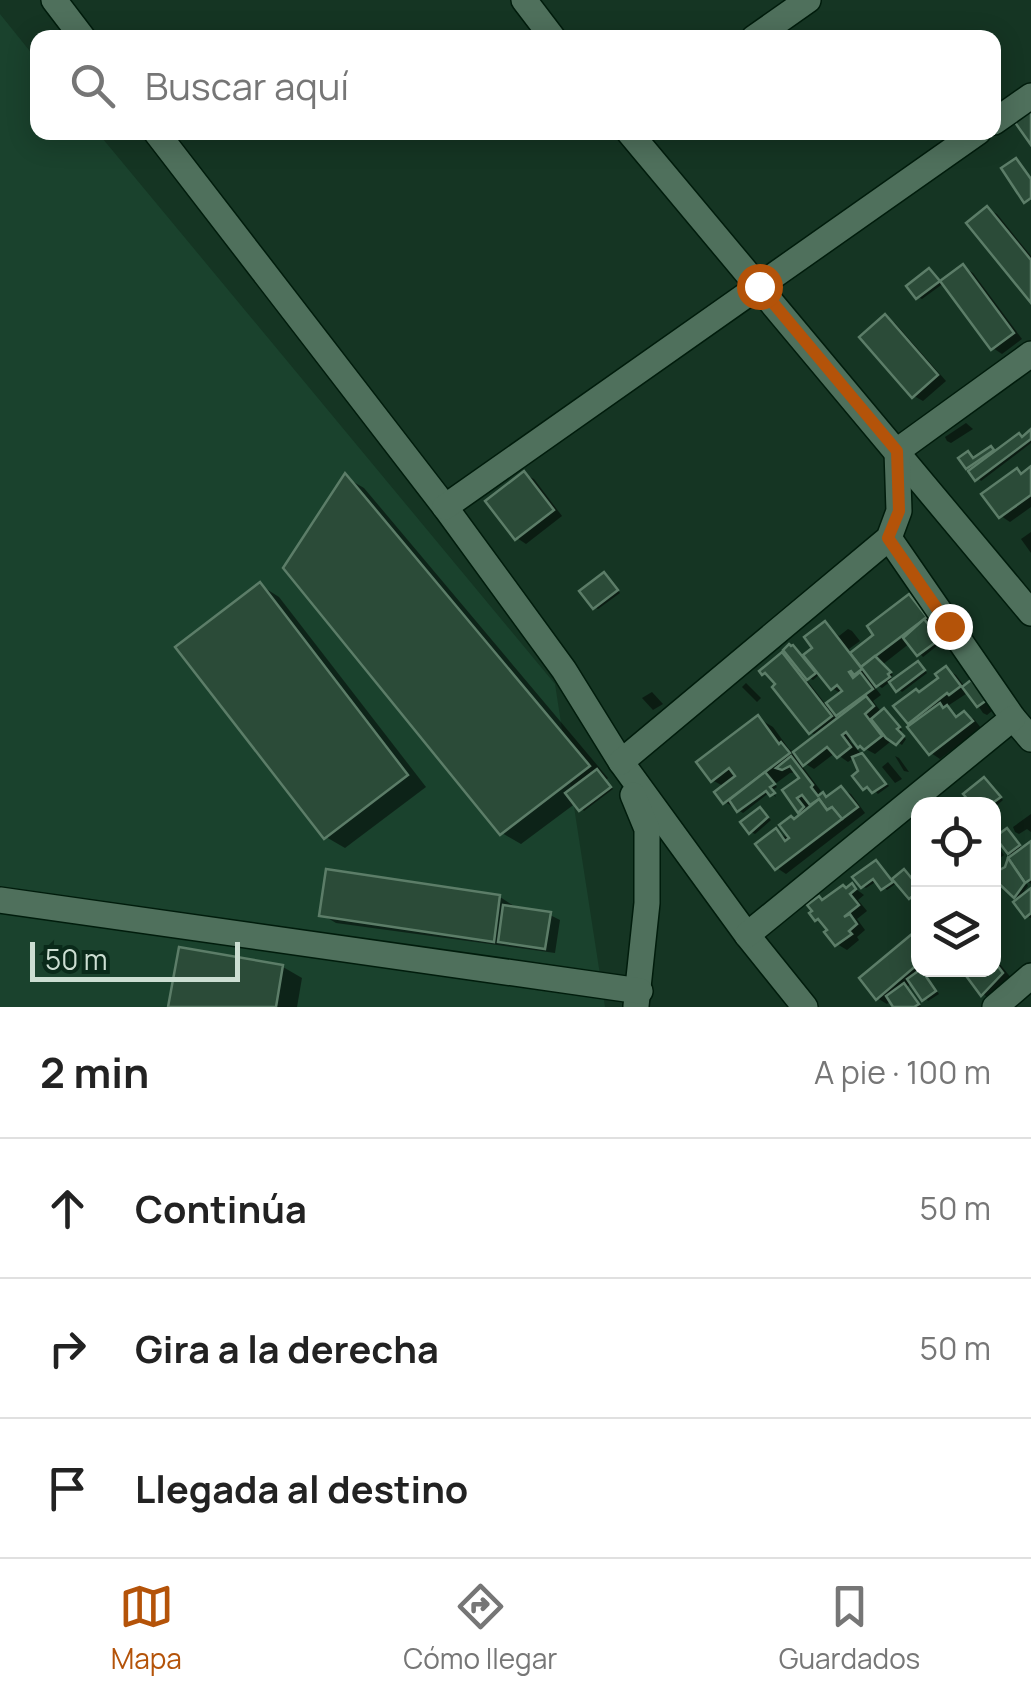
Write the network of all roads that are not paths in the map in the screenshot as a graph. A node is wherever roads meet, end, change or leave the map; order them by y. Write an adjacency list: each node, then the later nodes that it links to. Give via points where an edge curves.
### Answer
1 (54, 0): 4 (street)
2 (524, 0): 5 (street)
3 (794, 4): 6 (street)
4 (76, 30)
5 (547, 30)
6 (763, 30)
7 (1031, 96): 8 (street)
8 (1001, 117)
9 (162, 140): 15 (street)
10 (636, 140): 12 (street)
11 (967, 140): 12 (street)
12 (759, 286): 14 (street); 15 (street)
13 (1031, 354): 14 (street)
14 (897, 451): 16 (street, via 899,511); 17 (street)
15 (445, 507): 20 (street, via 564,670)
16 (888, 538): 18 (street); 20 (street)
17 (1031, 613)
18 (1013, 718): 19 (street); 22 (street)
19 (1031, 738)
20 (621, 762): 22 (street); 24 (street, via 647,829)
21 (0, 900): 24 (street)
22 (747, 935): 25 (street)
23 (1031, 976): 26 (street)
24 (638, 999)
25 (805, 1007)
26 (995, 1007)

